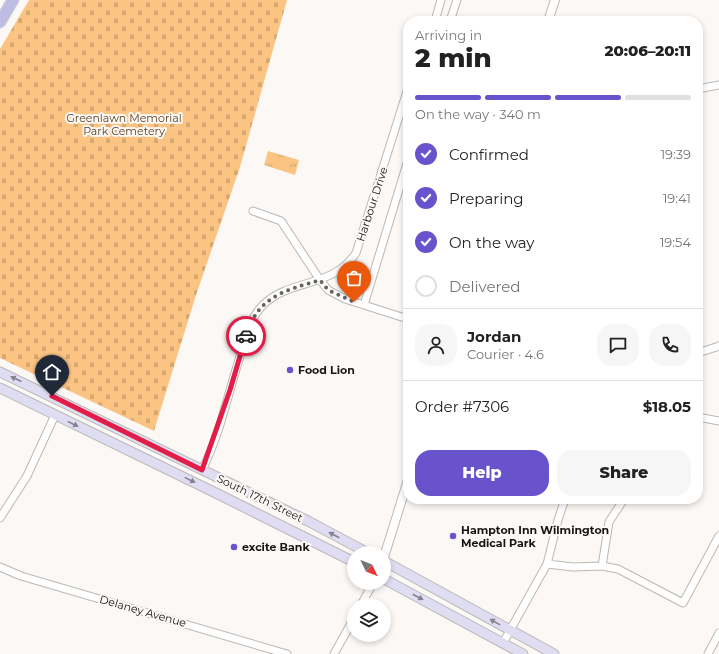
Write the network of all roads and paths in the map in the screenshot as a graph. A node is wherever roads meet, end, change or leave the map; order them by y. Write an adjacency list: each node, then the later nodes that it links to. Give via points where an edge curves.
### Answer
1 (13, 0): 8 (main road)
2 (441, 0): 5 (street)
3 (457, 0): 6 (street)
4 (555, 0): 7 (street)
5 (436, 16)
6 (452, 16)
7 (550, 16)
8 (0, 22)
9 (719, 85): 10 (street)
10 (703, 88)
11 (403, 104): 14 (street, Harbour Drive, via 356,253 345,267)
12 (403, 176): 15 (street)
13 (253, 211): 14 (street, via 282,221)
14 (320, 280): 15 (street, via 336,295); 24 (street, Harbour Drive, via 281,292 263,305 254,316)
15 (364, 305): 16 (street)
16 (403, 317)
17 (719, 346): 18 (street)
18 (703, 351)
19 (0, 372): 24 (main road, South 17th Street, one-way to 19)
20 (0, 388): 21 (main road, South 17th Street)
21 (55, 415): 28 (street, via 27,476); 32 (main road, South 17th Street, one-way to 32)
22 (703, 418): 23 (street)
23 (719, 421)
24 (202, 470): 30 (main road, South 17th Street, one-way to 24)
25 (403, 496): 31 (street)
26 (563, 504): 33 (street)
27 (621, 504): 35 (street, via 609,522)
28 (0, 518)
29 (719, 536): 35 (street, via 683,603 618,568)
30 (354, 546)
31 (387, 546)
32 (347, 558)
33 (547, 564): 35 (street, via 573,567); 38 (street)
34 (391, 565): 38 (main road, one-way to 34)
35 (602, 566)
36 (0, 567): 42 (street, Delaney Avenue, via 21,576)
37 (391, 582): 41 (main road, one-way to 41)
38 (510, 630): 41 (street); 45 (main road)
39 (347, 631): 43 (street)
40 (719, 633): 46 (street)
41 (503, 643): 44 (main road)
42 (287, 654)
43 (334, 654)
44 (523, 654)
45 (554, 654)
46 (708, 654)

